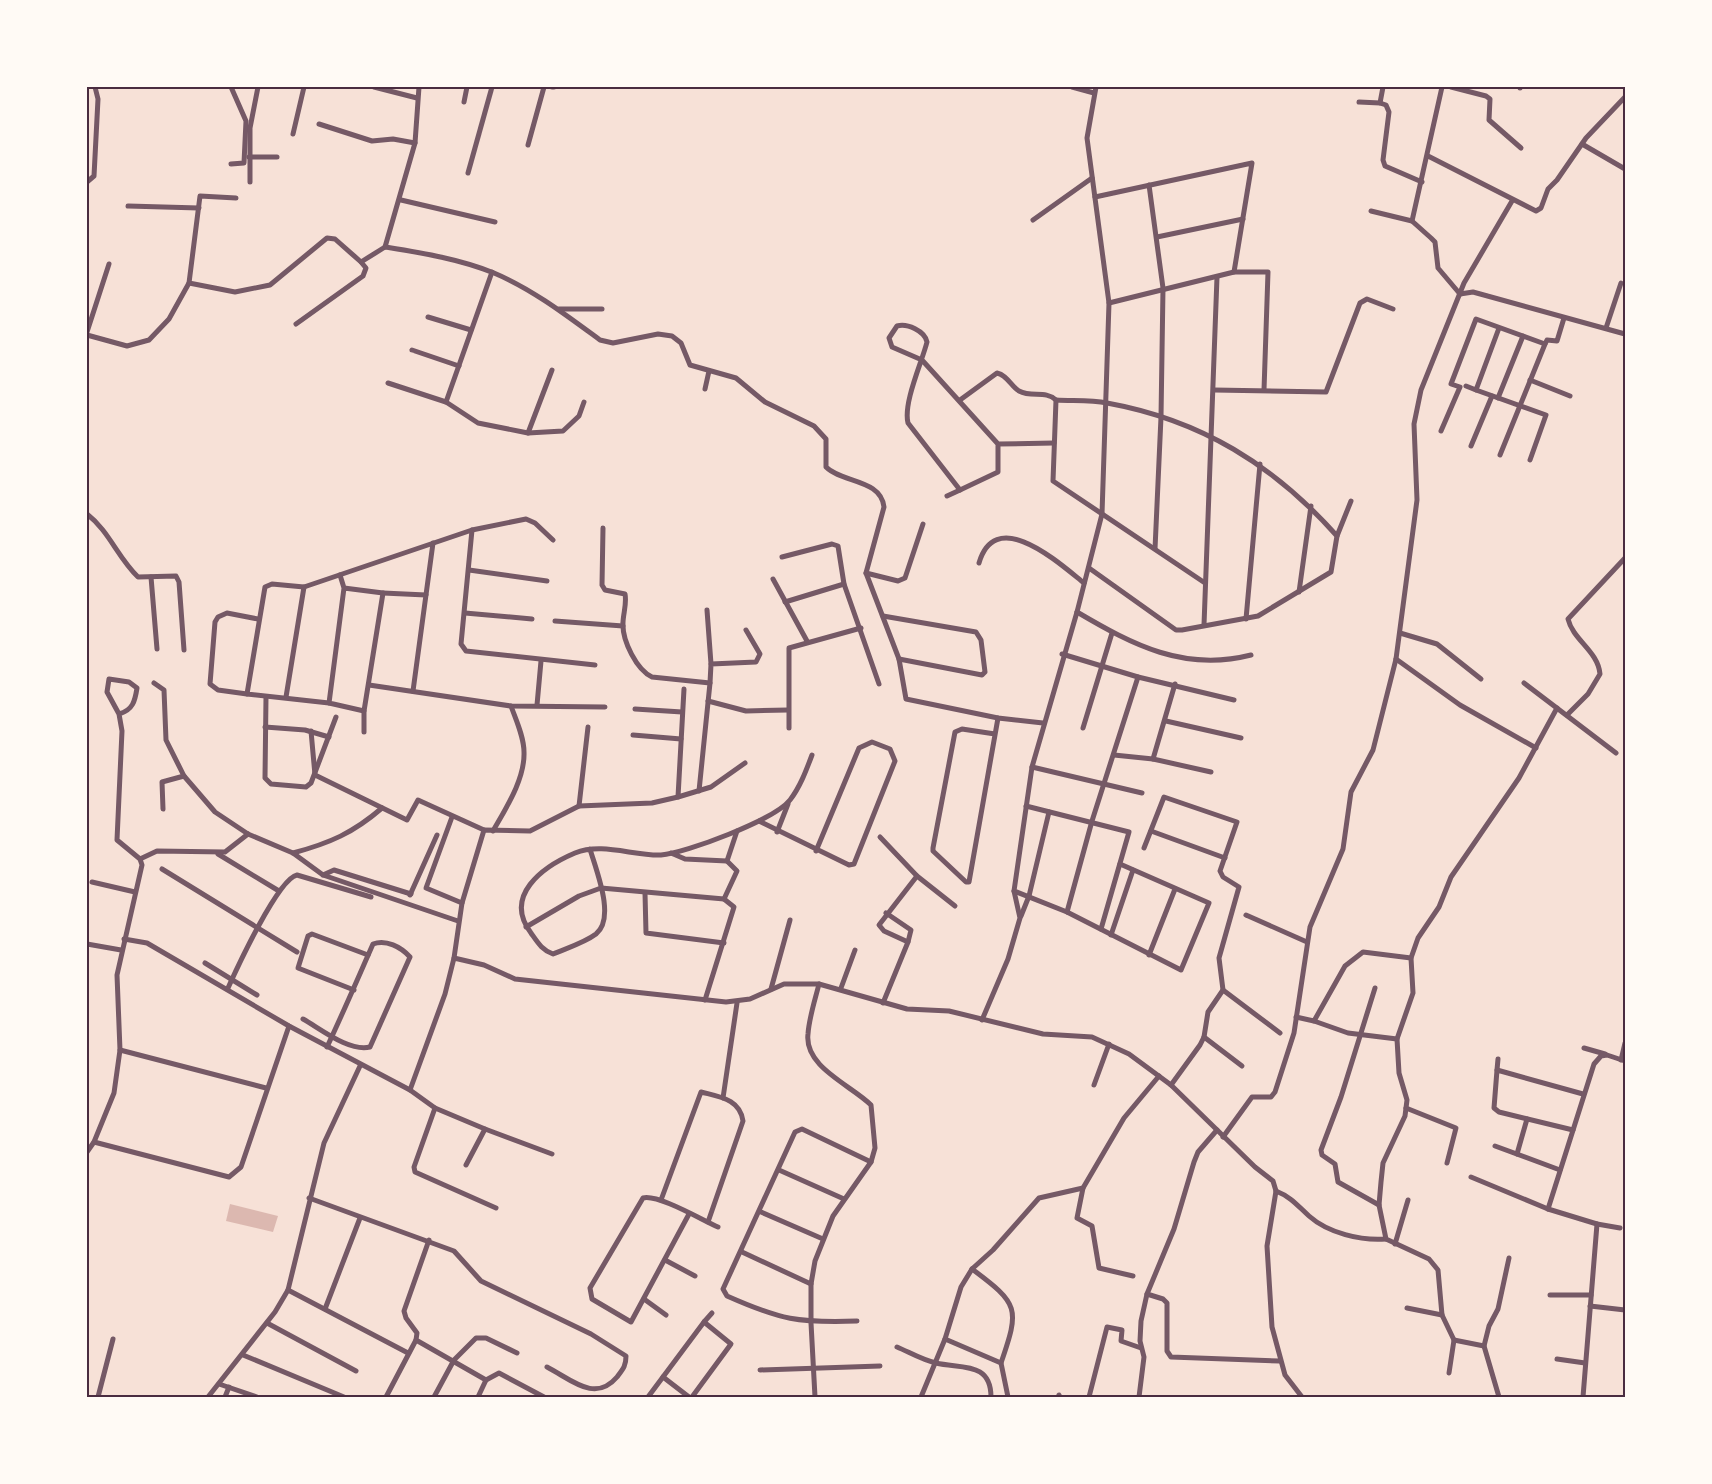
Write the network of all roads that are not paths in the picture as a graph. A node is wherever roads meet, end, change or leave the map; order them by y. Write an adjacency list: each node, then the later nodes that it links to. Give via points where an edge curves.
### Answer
1 (95, 87): 33 (street, via 98,99 94,176)
2 (231, 87): 29 (street, via 246,121 244,163)
3 (258, 87): 27 (street)
4 (304, 87): 21 (street)
5 (374, 87): 16 (street)
6 (419, 87): 16 (street)
7 (467, 87): 17 (street)
8 (492, 87): 31 (street)
9 (544, 87): 24 (street)
10 (1072, 87): 14 (street)
11 (1383, 87): 19 (street)
12 (1442, 87): 26 (street)
13 (1451, 87): 25 (street, via 1490,99 1489,120)
14 (1095, 90): 32 (street, via 1087,138)
15 (1625, 97): 23 (street)
16 (417, 98): 22 (street)
17 (464, 102)
18 (1359, 102): 19 (street)
19 (1380, 103): 35 (street, via 1389,112 1385,166)
20 (319, 124): 22 (street, via 372,141)
21 (293, 134)
22 (415, 143): 39 (street)
23 (1582, 144): 30 (street); 40 (street, via 1548,189 1541,208 1530,210)
24 (528, 145)
25 (1521, 148)
26 (1428, 156): 35 (street); 40 (street)
27 (249, 157): 28 (street); 34 (street)
28 (277, 157)
29 (231, 164)
30 (1625, 169)
31 (468, 173)
32 (1092, 178): 37 (street); 45 (street)
33 (87, 182)
34 (250, 182)
35 (1422, 182): 46 (street)
36 (1149, 185): 37 (street); 44 (street, via 1251,163); 48 (street)
37 (1095, 197): 59 (street)
38 (236, 198): 42 (street, via 200,196)
39 (401, 200): 47 (street); 49 (street)
40 (1512, 201): 58 (street)
41 (128, 206): 42 (street)
42 (199, 208): 55 (street)
43 (1371, 211): 46 (street)
44 (1243, 219): 48 (street); 53 (street)
45 (1034, 220)
46 (1412, 221): 58 (street, via 1435,242 1438,268)
47 (495, 222)
48 (1157, 237): 57 (street)
49 (385, 247): 50 (street); 52 (street, via 437,256)
50 (361, 262): 55 (street, via 335,239 327,238 270,285 235,292); 65 (street, via 366,268 363,276)
51 (109, 264): 69 (street)
52 (492, 272): 60 (street); 68 (street)
53 (1234, 273): 54 (street); 83 (street, via 1269,272)
54 (1216, 277): 57 (street); 82 (street)
55 (189, 283): 69 (street, via 169,319 149,340 127,346)
56 (1621, 283): 67 (street)
57 (1163, 288): 59 (street); 93 (street)
58 (1460, 294): 64 (street, via 1473,292); 148 (street, via 1417,406 1417,500)
59 (1109, 303): 91 (street)
60 (557, 309): 61 (street); 77 (street, via 600,340 627,343 658,334 672,336 681,343 690,365)
61 (602, 309)
62 (1393, 309): 83 (street, via 1367,300 1360,303 1326,392)
63 (428, 317): 68 (street)
64 (1564, 318): 67 (street); 72 (street, via 1557,341 1547,340)
65 (296, 324)
66 (1499, 327): 71 (street); 84 (street); 94 (street, via 1476,319 1451,384 1460,387)
67 (1606, 328): 70 (street)
68 (471, 330): 75 (street)
69 (87, 334)
70 (1625, 334)
71 (1522, 336): 72 (street); 86 (street)
72 (1545, 344): 78 (street)
73 (412, 350): 75 (street)
74 (922, 360): 74 (street, via 926,337 905,325 897,326 889,338 892,347); 87 (street); 103 (street, via 907,410 908,423)
75 (459, 366): 89 (street)
76 (552, 370): 95 (street)
77 (709, 371): 81 (street); 121 (street, via 736,378 765,402 814,426 826,439 826,467 877,494 884,507)
78 (1530, 381): 85 (street); 92 (street)
79 (388, 383): 89 (street)
80 (1466, 386): 84 (street)
81 (705, 389)
82 (1214, 390): 83 (street); 96 (street)
83 (1264, 390)
84 (1476, 390): 86 (street)
85 (1570, 396)
86 (1495, 397): 92 (street); 99 (street)
87 (960, 400): 88 (street, via 997,373 1022,392 1048,394); 98 (street)
88 (1056, 400): 91 (street); 97 (street)
89 (446, 402): 95 (street, via 478,423)
90 (584, 402): 95 (street, via 579,416 563,430)
91 (1105, 402): 93 (street); 108 (street)
92 (1520, 405): 100 (street); 101 (street, via 1546,415)
93 (1161, 417): 96 (street); 115 (street)
94 (1441, 431)
95 (528, 433)
96 (1213, 436): 102 (street); 127 (street)
97 (1054, 442): 98 (street); 108 (street, via 1053,481)
98 (998, 444): 103 (street, via 998,472)
99 (1472, 446)
100 (1500, 455)
101 (1530, 460)
102 (1260, 464): 106 (street); 141 (street)
103 (960, 490): 104 (street)
104 (947, 496)
105 (1352, 501): 112 (street)
106 (1311, 506): 112 (street); 131 (street)
107 (87, 514): 123 (street, via 100,524 138,577)
108 (1102, 514): 115 (street); 119 (street)
109 (923, 524): 121 (street, via 905,578 898,581)
110 (603, 528): 144 (street, via 602,585 605,590 626,594)
111 (472, 530): 113 (street, via 526,519); 114 (street); 120 (street)
112 (1337, 536): 131 (street, via 1331,572)
113 (553, 540)
114 (433, 543): 122 (street); 133 (street)
115 (1155, 549): 127 (street)
116 (782, 557): 128 (street, via 835,544)
117 (1625, 558): 185 (street, via 1568,619 1596,660 1600,674 1588,694)
118 (980, 563): 126 (street, via 986,547 993,542 1017,539 1042,551)
119 (1089, 568): 126 (street); 143 (street, via 1176,630)
120 (469, 570): 125 (street); 137 (street)
121 (867, 573): 138 (street)
122 (340, 575): 129 (street); 130 (street)
123 (151, 577): 150 (street); 151 (street, via 176,576 179,582)
124 (773, 579): 134 (street)
125 (547, 581)
126 (1084, 583): 136 (street)
127 (1205, 583): 143 (street)
128 (844, 584): 134 (street); 145 (street)
129 (304, 587): 139 (street, via 265,587); 172 (street)
130 (344, 588): 132 (street); 175 (street)
131 (1299, 592): 141 (street, via 1267,612)
132 (383, 593): 133 (street); 167 (street)
133 (426, 595): 169 (street)
134 (785, 602): 149 (street)
135 (707, 610): 157 (street)
136 (1077, 612): 147 (street); 152 (street)
137 (465, 613): 140 (street); 156 (street, via 461,644 466,651)
138 (883, 616): 154 (street); 154 (street, via 979,635 985,672 982,675)
139 (258, 619): 170 (street); 170 (street, via 227,613 215,622 210,684 218,690)
140 (532, 619)
141 (1246, 619): 143 (street)
142 (555, 621): 144 (street)
143 (1204, 625)
144 (623, 626): 163 (street, via 644,673)
145 (861, 628): 149 (street); 165 (street)
146 (746, 630): 157 (street, via 760,654 756,662)
147 (1112, 633): 153 (street, via 1153,652 1184,658); 159 (street)
148 (1401, 633): 155 (street); 161 (street, via 1437,644)
149 (807, 641): 181 (street, via 794,645 788,652)
150 (157, 650)
151 (184, 650)
152 (1062, 654): 159 (street); 189 (street)
153 (1251, 656)
154 (899, 659): 187 (street, via 909,702)
155 (1396, 659): 201 (street, via 1460,705); 272 (street, via 1373,750 1351,792 1343,849 1316,906)
156 (541, 661): 158 (street); 177 (street)
157 (711, 664): 163 (street)
158 (595, 665)
159 (1103, 667): 160 (street); 193 (street)
160 (1138, 677): 166 (street); 204 (street)
161 (1481, 679)
162 (153, 683): 210 (street, via 164,690 166,740)
163 (710, 683): 174 (street)
164 (1524, 683): 179 (street)
165 (879, 684)
166 (1175, 684): 173 (street); 188 (street)
167 (369, 685): 169 (street); 182 (street)
168 (684, 689): 183 (street)
169 (413, 691): 176 (street)
170 (247, 694): 172 (street)
171 (266, 697): 190 (street)
172 (286, 697): 175 (street)
173 (1234, 700)
174 (708, 701): 181 (street, via 746,711); 212 (street)
175 (329, 703): 182 (street)
176 (512, 705): 177 (street); 225 (street, via 525,749 523,764)
177 (537, 705): 178 (street)
178 (605, 707)
179 (1557, 708): 185 (street); 201 (street)
180 (635, 709): 183 (street)
181 (788, 710): 192 (street)
182 (364, 711): 195 (street)
183 (682, 712): 199 (street)
184 (119, 714): 184 (street, via 107,692 109,679 129,682 137,688 134,704); 239 (street, via 122,731 117,840)
185 (1567, 715): 202 (street)
186 (336, 717): 198 (street)
187 (998, 718): 189 (street); 196 (street)
188 (1167, 721): 200 (street); 205 (street)
189 (1040, 722): 207 (street)
190 (265, 727): 194 (street); 209 (street, via 265,778 271,784 306,787)
191 (588, 727): 216 (street)
192 (789, 728)
193 (1083, 728)
194 (311, 731): 198 (street); 209 (street)
195 (364, 732)
196 (994, 734): 196 (street, via 962,729 955,732 932,849 966,882)
197 (633, 735): 199 (street)
198 (329, 737): 209 (street)
199 (681, 738): 214 (street)
200 (1241, 738)
201 (1536, 748): 281 (street, via 1451,877 1439,907 1418,938)
202 (1616, 753)
203 (812, 755): 215 (street)
204 (1114, 755): 205 (street); 211 (street)
205 (1153, 759): 208 (street)
206 (745, 763): 212 (street, via 724,780)
207 (1032, 766): 211 (street); 217 (street)
208 (1211, 772)
209 (315, 775): 218 (street)
210 (184, 776): 219 (street, via 162,782); 229 (street, via 215,812)
211 (1105, 785): 213 (street); 223 (street)
212 (699, 791): 214 (street)
213 (1142, 792)
214 (678, 797): 216 (street, via 652,803)
215 (789, 802): 222 (street); 228 (street)
216 (579, 806): 225 (street, via 530,831)
217 (1026, 806): 220 (street); 250 (street)
218 (382, 808): 221 (street, via 407,820 418,800); 235 (street, via 331,843)
219 (163, 809)
220 (1049, 812): 223 (street); 254 (street)
221 (452, 817): 224 (street); 258 (street, via 426,888)
222 (759, 821): 226 (street); 228 (street)
223 (1092, 821): 241 (street, via 1129,832); 260 (street)
224 (484, 830): 225 (street); 258 (street)
225 (493, 831)
226 (737, 831): 236 (street); 240 (street)
227 (1151, 831): 232 (street); 238 (street); 238 (street, via 1164,797 1194,806 1237,822)
228 (777, 832): 234 (street)
229 (248, 834): 235 (street); 239 (street, via 225,852 157,851)
230 (436, 835): 253 (street)
231 (880, 837): 245 (street)
232 (1144, 848)
233 (590, 849): 236 (street); 247 (street); 266 (street, via 575,853 531,880 522,894)
234 (816, 851): 234 (street, via 849,865 855,862 895,761 890,749 872,742 859,748)
235 (293, 853): 244 (street)
236 (671, 853): 240 (street, via 685,859)
237 (218, 854): 249 (street)
238 (1225, 858): 290 (street, via 1221,874 1239,887 1220,958)
239 (140, 859): 251 (street)
240 (727, 861): 256 (street, via 737,871)
241 (1120, 864): 243 (street); 268 (street)
242 (162, 868): 267 (street)
243 (1134, 870): 248 (street); 269 (street)
244 (323, 875): 253 (street, via 334,870); 257 (street)
245 (917, 876): 259 (street); 261 (street)
246 (92, 882): 251 (street)
247 (601, 888): 252 (street); 266 (street, via 579,896); 266 (street, via 604,921 597,933 553,954 544,951)
248 (1175, 889): 279 (street); 279 (street, via 1209,905 1181,970)
249 (279, 891): 255 (street, via 297,875); 267 (street)
250 (1014, 891): 254 (street); 263 (street)
251 (135, 892): 270 (street)
252 (645, 893): 256 (street); 273 (street, via 646,933)
253 (411, 894): 257 (street)
254 (1029, 896): 260 (street); 263 (street)
255 (371, 897)
256 (724, 900): 273 (street, via 734,907)
257 (407, 902): 265 (street)
258 (462, 903): 265 (street)
259 (955, 906)
260 (1067, 912): 268 (street)
261 (886, 913): 271 (street, via 911,930); 271 (street, via 880,928)
262 (1246, 915): 272 (street)
263 (1020, 918): 297 (street, via 1008,959)
264 (790, 920): 288 (street)
265 (458, 921): 280 (street)
266 (526, 927)
267 (257, 928): 277 (street); 283 (street)
268 (1101, 929): 269 (street)
269 (1111, 934): 279 (street)
270 (124, 939): 275 (street); 285 (street, via 147,943)
271 (908, 942): 294 (street)
272 (1307, 942): 296 (street)
273 (724, 943): 292 (street)
274 (87, 944): 275 (street)
275 (121, 950): 308 (street, via 117,975)
276 (855, 950): 286 (street)
277 (297, 952)
278 (368, 955): 289 (street); 289 (street, via 312,934 304,946 297,964 299,969); 300 (street, via 373,944 381,941 404,950 410,957 370,1047 363,1049)
279 (1149, 955)
280 (454, 958): 292 (street, via 484,965 515,979); 319 (street)
281 (1412, 958): 296 (street, via 1370,951 1354,956); 303 (street, via 1413,993)
282 (205, 963): 283 (street)
283 (231, 980): 285 (street); 291 (street)
284 (819, 984): 286 (street); 288 (street, via 798,982); 334 (street, via 807,1036 809,1051 871,1105 875,1148)
285 (228, 988): 298 (street)
286 (840, 988): 294 (street)
287 (1375, 988): 301 (street)
288 (771, 989): 293 (street)
289 (354, 990): 300 (street)
290 (1223, 990): 299 (street); 302 (street, via 1208,1012)
291 (257, 994)
292 (705, 1000): 293 (street)
293 (737, 1003): 321 (street)
294 (883, 1003): 297 (street, via 914,1010 949,1011)
295 (303, 1019): 300 (street)
296 (1305, 1019): 301 (street); 328 (street, via 1294,1034 1275,1092 1271,1097 1252,1097)
297 (982, 1020): 305 (street, via 1043,1034 1092,1037)
298 (289, 1026): 306 (street); 318 (street)
299 (1280, 1033)
300 (332, 1035): 306 (street)
301 (1362, 1035): 303 (street); 346 (street, via 1321,1150 1335,1164 1338,1182)
302 (1204, 1037): 313 (street); 317 (street)
303 (1397, 1039): 323 (street)
304 (1625, 1043): 311 (street)
305 (1109, 1044): 315 (street); 316 (street)
306 (327, 1047): 312 (street)
307 (1584, 1048): 309 (street)
308 (120, 1050): 318 (street); 329 (street, via 114,1093)
309 (1607, 1055): 311 (street); 320 (street, via 1594,1064)
310 (1498, 1059): 314 (street)
311 (1623, 1060)
312 (360, 1066): 319 (street); 342 (street, via 324,1143)
313 (1242, 1066)
314 (1497, 1070): 320 (street); 324 (street, via 1494,1108)
315 (1159, 1076): 317 (street); 340 (street, via 1124,1118)
316 (1094, 1084)
317 (1171, 1085): 326 (street)
318 (266, 1088): 329 (street, via 241,1167 229,1176)
319 (410, 1090): 322 (street)
320 (1583, 1094): 327 (street)
321 (723, 1098): 344 (street, via 701,1092); 352 (street, via 742,1110 743,1121)
322 (435, 1108): 325 (street); 347 (street, via 415,1172)
323 (1406, 1108): 335 (street, via 1456,1128); 346 (street, via 1383,1163)
324 (1527, 1119): 327 (street); 333 (street)
325 (485, 1129): 332 (street); 336 (street)
326 (1217, 1130): 328 (street); 368 (street, via 1198,1152 1174,1229)
327 (1573, 1130): 338 (street)
328 (1223, 1137): 341 (street, via 1273,1181)
329 (93, 1142): 331 (street)
330 (1495, 1146): 333 (street)
331 (87, 1152)
332 (552, 1154)
333 (1517, 1154): 338 (street)
334 (871, 1162): 337 (street, via 798,1129); 343 (street)
335 (1447, 1163)
336 (466, 1165)
337 (779, 1170): 343 (street); 349 (street)
338 (1560, 1170): 348 (street)
339 (1472, 1177): 348 (street)
340 (1083, 1188): 363 (street, via 1039,1198); 365 (street, via 1077,1218 1092,1226 1099,1268)
341 (1276, 1191): 357 (street, via 1294,1199 1310,1217 1334,1231); 395 (street, via 1267,1246 1269,1300)
342 (309, 1198): 351 (street); 367 (street)
343 (844, 1198): 356 (street)
344 (661, 1200): 350 (street); 371 (street, via 648,1196 639,1201 589,1292 592,1299 631,1322)
345 (1408, 1200): 359 (street)
346 (1379, 1205): 357 (street)
347 (496, 1208)
348 (1548, 1209): 353 (street)
349 (760, 1212): 356 (street); 360 (street)
350 (689, 1214): 352 (street); 362 (street)
351 (360, 1218): 358 (street); 374 (street)
352 (708, 1222): 354 (street)
353 (1597, 1224): 355 (street); 370 (street)
354 (718, 1227)
355 (1620, 1228)
356 (823, 1239): 366 (street)
357 (1386, 1239): 359 (street)
358 (429, 1240): 385 (street, via 404,1311 417,1333); 400 (street, via 458,1254 480,1281 591,1334 626,1356 626,1366 608,1387 600,1390 588,1389)
359 (1395, 1244): 378 (street, via 1435,1265)
360 (742, 1251): 366 (street); 382 (street, via 724,1286 727,1296 774,1317)
361 (1509, 1258): 387 (street, via 1498,1309)
362 (665, 1260): 364 (street); 371 (street)
363 (972, 1269): 383 (street, via 961,1287); 397 (street, via 1012,1307 1013,1325)
364 (695, 1276)
365 (1133, 1276)
366 (811, 1284): 382 (street)
367 (288, 1290): 374 (street); 381 (street)
368 (1147, 1294): 389 (street); 395 (street, via 1167,1304 1168,1356)
369 (1550, 1295): 370 (street)
370 (1591, 1295): 372 (street)
371 (644, 1299): 377 (street)
372 (1590, 1306): 375 (street); 398 (street)
373 (1407, 1308): 378 (street)
374 (325, 1309): 390 (street)
375 (1625, 1310)
376 (712, 1313): 380 (street)
377 (666, 1315)
378 (1442, 1315): 386 (street)
379 (857, 1321): 382 (street)
380 (704, 1322): 405 (street); 422 (street, via 731,1344)
381 (267, 1323): 392 (street); 403 (street)
382 (811, 1323): 401 (street)
383 (945, 1338): 396 (street); 397 (street)
384 (113, 1339): 411 (street)
385 (416, 1340): 390 (street); 394 (street)
386 (1454, 1340): 387 (street); 404 (street)
387 (1484, 1346): 430 (street)
388 (897, 1347): 396 (street)
389 (1141, 1348): 427 (street, via 1121,1341 1122,1330 1107,1327); 428 (street, via 1144,1357)
390 (408, 1353): 416 (street)
391 (517, 1353): 394 (street, via 481,1337 472,1340)
392 (243, 1355): 407 (street); 415 (street)
393 (1557, 1359): 398 (street)
394 (454, 1360): 406 (street); 417 (street)
395 (1280, 1361): 410 (street)
396 (934, 1363): 424 (street); 425 (street, via 984,1374)
397 (1001, 1363): 426 (street)
398 (1585, 1363): 431 (street)
399 (880, 1366): 401 (street)
400 (547, 1367)
401 (814, 1369): 402 (street); 423 (street)
402 (760, 1370)
403 (356, 1371)
404 (1449, 1373)
405 (663, 1377): 421 (street); 422 (street)
406 (486, 1380): 409 (street, via 499,1373); 418 (street)
407 (219, 1384): 408 (street); 412 (street)
408 (229, 1387): 413 (street); 414 (street)
409 (532, 1391): 419 (street); 420 (street)
410 (1294, 1394): 429 (street)
411 (98, 1397)
412 (208, 1397)
413 (225, 1397)
414 (257, 1397)
415 (344, 1397)
416 (386, 1397)
417 (434, 1397)
418 (478, 1397)
419 (529, 1397)
420 (544, 1397)
421 (648, 1397)
422 (691, 1397)
423 (815, 1397)
424 (921, 1397)
425 (991, 1397)
426 (1008, 1397)
427 (1089, 1397)
428 (1139, 1397)
429 (1302, 1397)
430 (1499, 1397)
431 (1583, 1397)

